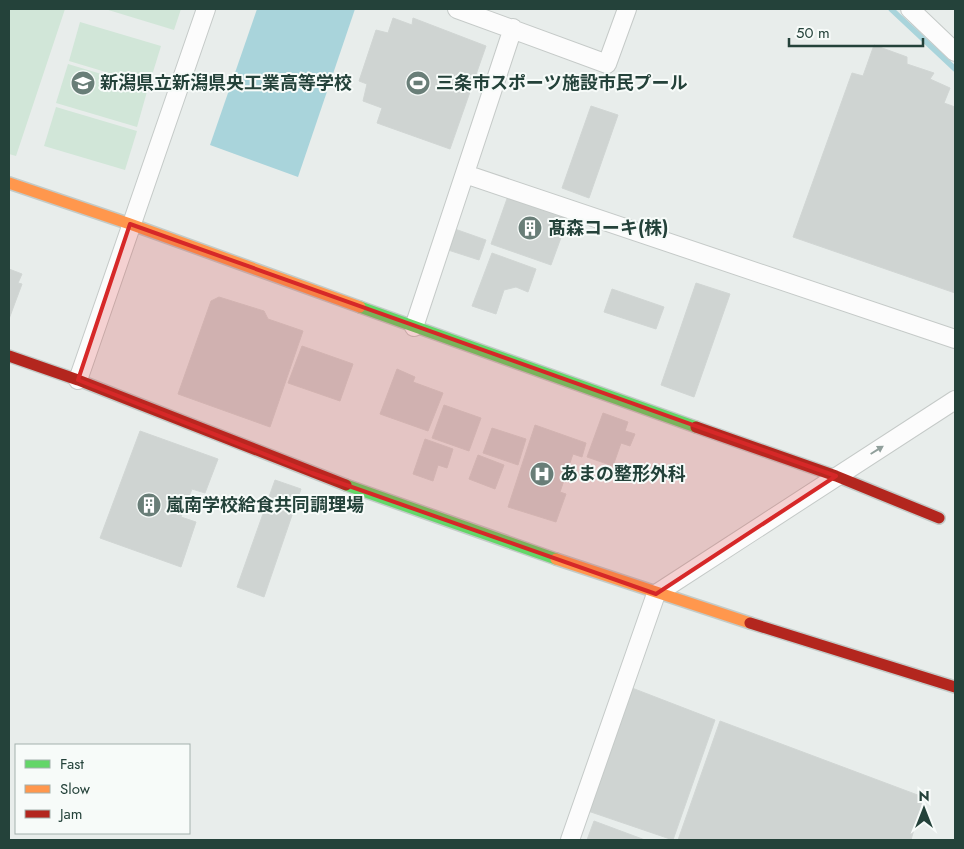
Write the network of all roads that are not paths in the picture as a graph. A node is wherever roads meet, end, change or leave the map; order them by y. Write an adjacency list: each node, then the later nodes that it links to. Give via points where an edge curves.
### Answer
1 (206, 9): 9 (street)
2 (457, 9): 5 (street)
3 (627, 9): 5 (street, via 607,64)
4 (910, 9): 6 (street)
5 (513, 28): 7 (street)
6 (955, 52)
7 (465, 174): 10 (street); 11 (street)
8 (9, 183): 9 (street)
9 (130, 224): 10 (street); 13 (street)
10 (414, 327): 15 (street)
11 (955, 339)
12 (9, 356): 13 (street)
13 (78, 380): 17 (street, via 312,473)
14 (955, 400): 15 (street, one-way to 14)
15 (836, 476): 16 (street); 17 (street)
16 (947, 521)
17 (656, 594): 18 (street); 19 (street)
18 (955, 687)
19 (570, 840)

